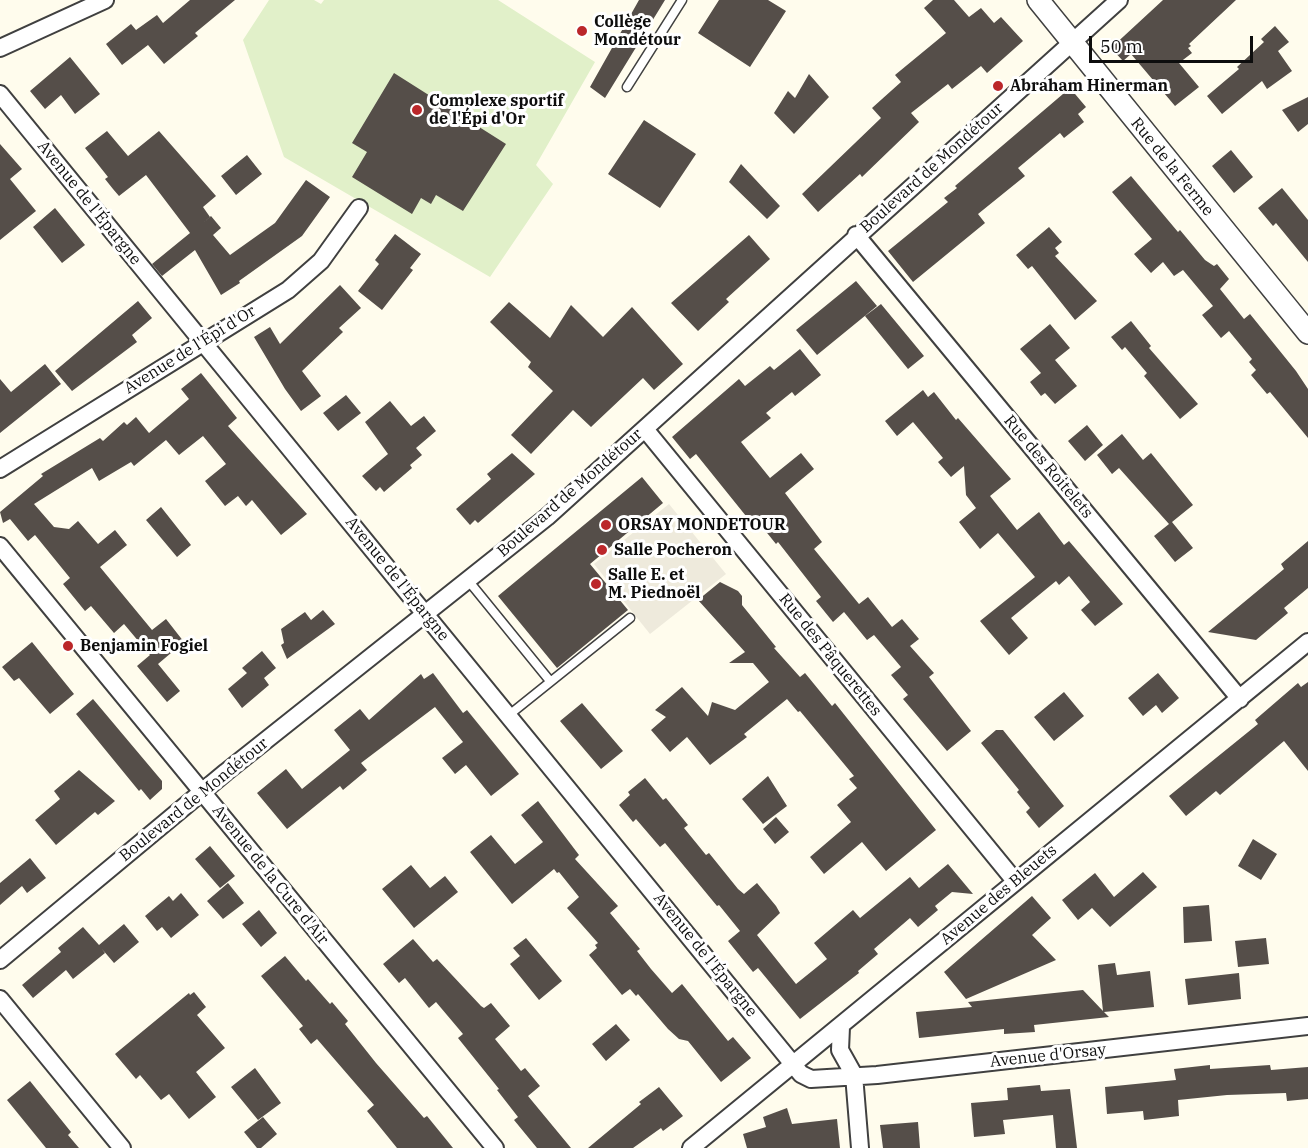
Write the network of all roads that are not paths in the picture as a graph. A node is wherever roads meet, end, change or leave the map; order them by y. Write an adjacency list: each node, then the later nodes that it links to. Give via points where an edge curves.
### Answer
1 (105, 0): 6 (street)
2 (682, 0): 7 (lane)
3 (1038, 0): 5 (street, Rue de la Ferme)
4 (1119, 0): 5 (street, Boulevard de Mondétour)
5 (1072, 43): 10 (street, Boulevard de Mondétour); 11 (street, Rue de la Ferme)
6 (0, 48)
7 (627, 87)
8 (0, 94): 12 (street, Avenue de l'Épargne)
9 (359, 208): 12 (street, Avenue de l'Épi d'Or, via 321,261 288,290)
10 (856, 235): 13 (street, Boulevard de Mondétour); 21 (street, Rue des Roitelets)
11 (1308, 333)
12 (202, 341): 14 (street, Avenue de l'Épi d'Or); 17 (street, Avenue de l'Épargne)
13 (645, 429): 16 (street, Boulevard de Mondétour, via 547,517); 24 (street, Rue des Pâquerettes)
14 (0, 469)
15 (0, 546): 23 (street, Avenue de la Cure d'Air)
16 (467, 579): 17 (street, Boulevard de Mondétour); 20 (lane)
17 (426, 613): 22 (street, Avenue de l'Épargne); 23 (street, Boulevard de Mondétour)
18 (630, 618): 20 (lane)
19 (1308, 642): 21 (street, Avenue des Bleuets)
20 (550, 681): 22 (lane)
21 (1240, 699): 24 (street, Avenue des Bleuets)
22 (509, 715): 29 (street, Avenue de l'Épargne)
23 (202, 792): 25 (street, Boulevard de Mondétour); 32 (street, Avenue de la Cure d'Air)
24 (1015, 881): 28 (street, Avenue des Bleuets)
25 (0, 960)
26 (0, 999): 31 (street)
27 (1308, 1026): 30 (street, Avenue d'Orsay)
28 (841, 1027): 29 (street, Avenue des Bleuets); 30 (street, via 840,1050)
29 (792, 1065): 30 (street, Avenue d'Orsay, via 811,1078); 33 (street, Avenue des Bleuets)
30 (854, 1075): 34 (street)
31 (122, 1148)
32 (495, 1148)
33 (691, 1148)
34 (860, 1148)

